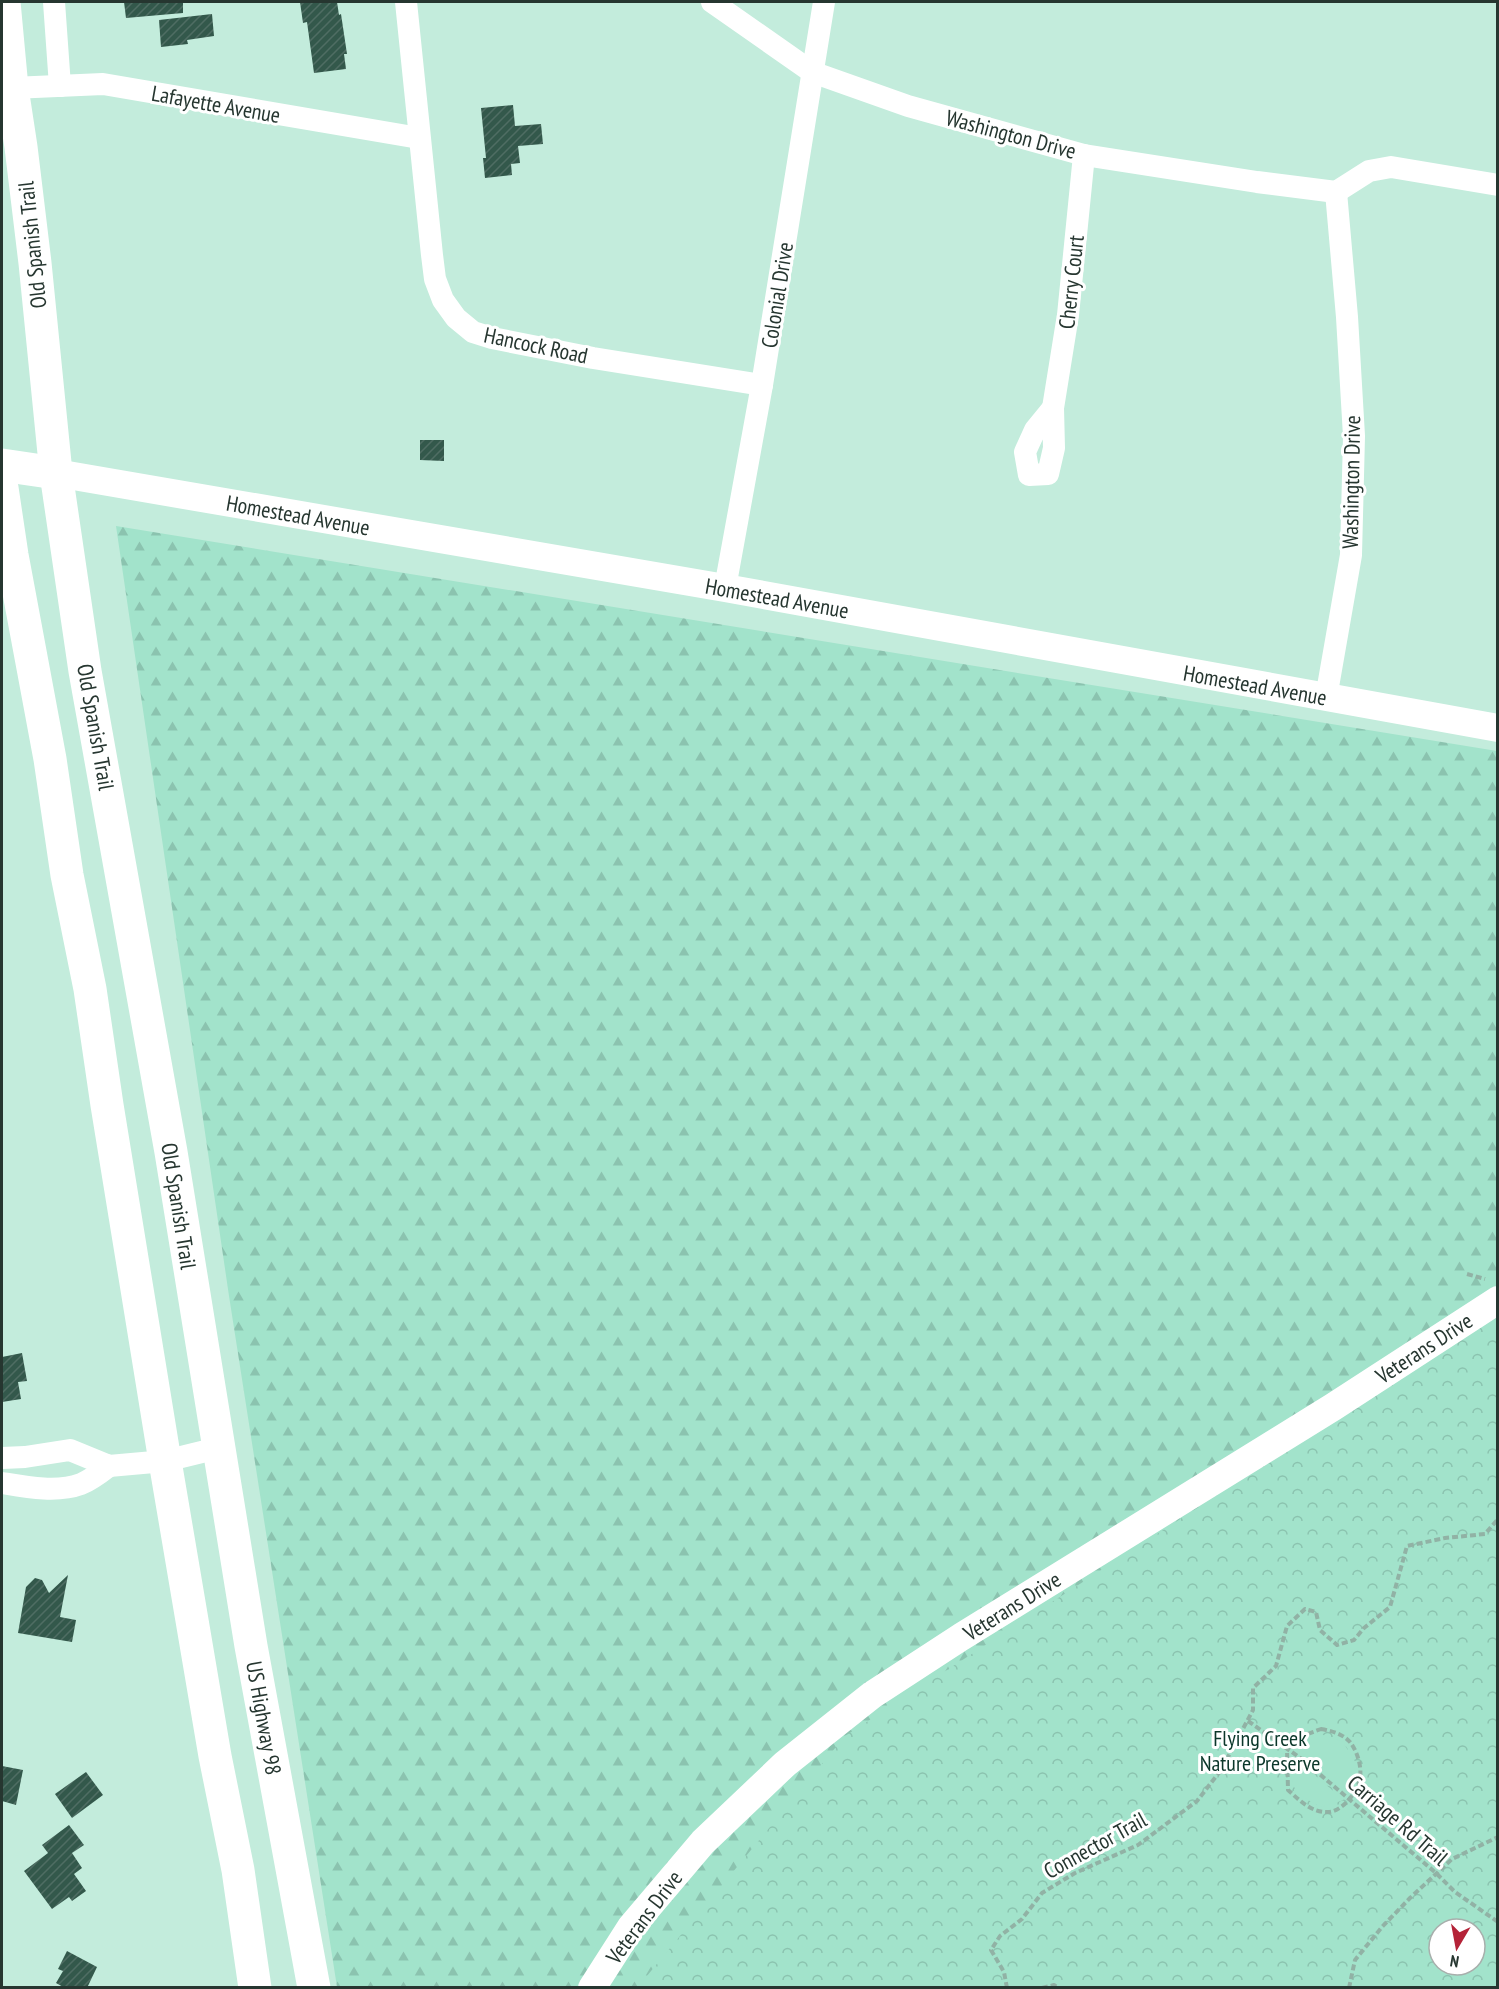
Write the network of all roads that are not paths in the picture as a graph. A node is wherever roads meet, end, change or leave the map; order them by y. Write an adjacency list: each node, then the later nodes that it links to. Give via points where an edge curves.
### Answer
1 (4, 2): 8 (main road, Old Spanish Trail)
2 (54, 2): 7 (street)
3 (406, 2): 9 (street, Hancock Road)
4 (712, 2): 6 (street, Washington Drive)
5 (824, 2): 6 (street, Colonial Drive)
6 (812, 72): 10 (street, Washington Drive, via 908,106); 13 (street, Colonial Drive)
7 (60, 86): 8 (street, Lafayette Avenue); 9 (street, Lafayette Avenue, via 103,84)
8 (12, 88): 16 (main road, Old Spanish Trail)
9 (419, 138): 13 (street, Hancock Road, via 435,279 443,300 473,332 593,358)
10 (1084, 155): 12 (street, Washington Drive); 14 (street, Cherry Court, via 1068,315)
11 (1497, 185): 12 (street, via 1390,167 1369,171)
12 (1336, 192): 20 (street, Washington Drive, via 1354,436 1351,555)
13 (762, 385): 19 (street, Colonial Drive)
14 (1053, 408)
15 (2, 465): 16 (main road)
16 (56, 473): 19 (street, Homestead Avenue); 23 (main road, Old Spanish Trail, via 85,671 169,1141)
17 (2, 488): 18 (main road)
18 (7, 548): 25 (main road, via 50,759 67,875 90,989)
19 (725, 588): 20 (street, Homestead Avenue)
20 (1326, 698): 21 (street, Homestead Avenue)
21 (1497, 728)
22 (1492, 1290): 30 (street, Veterans Drive, via 1332,1407 872,1695 785,1764 703,1842 631,1927)
23 (218, 1448): 25 (street); 29 (main road, US Highway 98)
24 (2, 1458): 26 (street, via 70,1450)
25 (165, 1461): 26 (street); 28 (main road, via 238,1870)
26 (109, 1466): 27 (street, via 70,1487)
27 (2, 1483)
28 (255, 1988)
29 (314, 1988)
30 (592, 1988)

